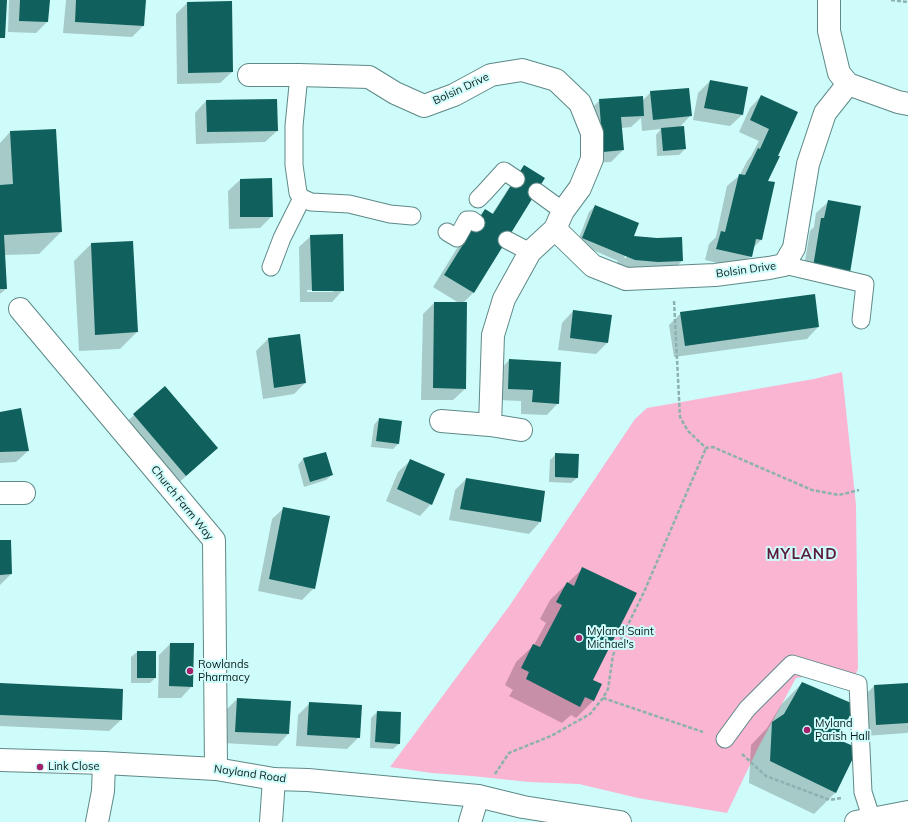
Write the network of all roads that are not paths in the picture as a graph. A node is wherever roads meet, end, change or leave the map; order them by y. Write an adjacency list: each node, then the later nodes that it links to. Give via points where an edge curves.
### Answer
1 (829, 0): 4 (street, via 829,31 839,73)
2 (249, 75): 3 (street, Bolsin Drive)
3 (299, 75): 8 (lane, via 294,126 294,164 298,193); 11 (street, Bolsin Drive, via 370,77 395,93 424,106 454,95 490,75 522,70 556,80 580,103 592,133 592,159 580,188)
4 (848, 84): 5 (street); 16 (street, Bolsin Drive, via 825,113 808,164 794,248)
5 (908, 104)
6 (516, 179): 9 (lane, via 504,171)
7 (537, 192): 11 (lane)
8 (302, 198): 10 (lane, via 312,202 349,204 390,214); 17 (lane)
9 (478, 199)
10 (412, 216)
11 (559, 220): 15 (street, Bolsin Drive); 16 (street, Bolsin Drive, via 593,266 626,279 715,275)
12 (476, 223): 13 (lane, via 468,220 456,238)
13 (447, 232)
14 (507, 240): 15 (lane)
15 (530, 252): 21 (street, Bolsin Drive, via 504,299 493,335)
16 (784, 265): 19 (lane, via 865,284)
17 (271, 267)
18 (20, 309): 28 (street, Church Farm Way, via 214,540)
19 (861, 320)
20 (440, 421): 21 (street)
21 (490, 425): 22 (street)
22 (521, 430)
23 (0, 493): 24 (street)
24 (24, 493)
25 (725, 739): 32 (lane, via 747,709 792,664 858,684)
26 (0, 760): 27 (street, Nayland Road)
27 (104, 763): 28 (street, Nayland Road); 33 (street, via 103,791)
28 (216, 769): 29 (street, Nayland Road)
29 (274, 779): 30 (street, Nayland Road); 34 (street)
30 (478, 796): 35 (street); 36 (street, Nayland Road, via 523,807)
31 (908, 812): 32 (street)
32 (864, 821)
33 (97, 822)
34 (271, 822)
35 (470, 822)
36 (620, 822)

